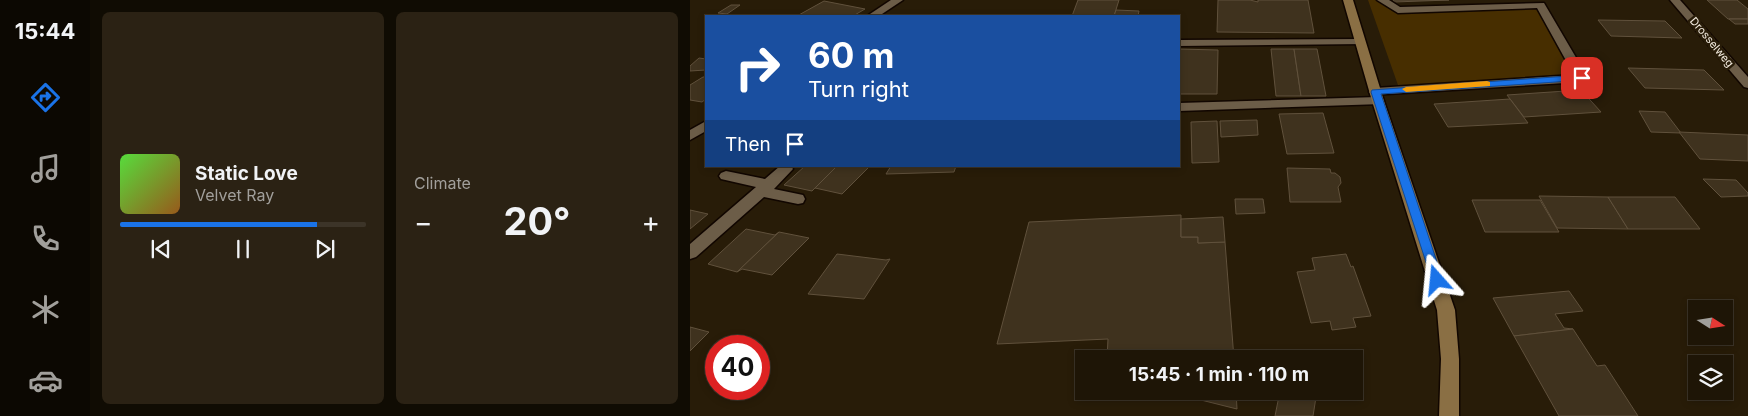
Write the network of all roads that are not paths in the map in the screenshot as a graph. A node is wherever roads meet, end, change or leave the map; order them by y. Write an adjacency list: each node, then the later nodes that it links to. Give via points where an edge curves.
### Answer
1 (898, 0): 5 (street)
2 (1348, 0): 6 (street)
3 (1382, 0): 9 (street, via 1398,10 1540,5 1582,78)
4 (1675, 0): 8 (street, Drosselweg)
5 (874, 15)
6 (1360, 42): 7 (street); 9 (street)
7 (1180, 43)
8 (1748, 84)
9 (1377, 96): 10 (street); 18 (street, via 1446,310 1450,359)
10 (1180, 107)
11 (705, 126): 12 (street)
12 (690, 136)
13 (786, 169): 15 (street)
14 (726, 176): 15 (street)
15 (765, 188): 16 (street); 17 (street)
16 (798, 199)
17 (690, 253)
18 (1449, 416)

